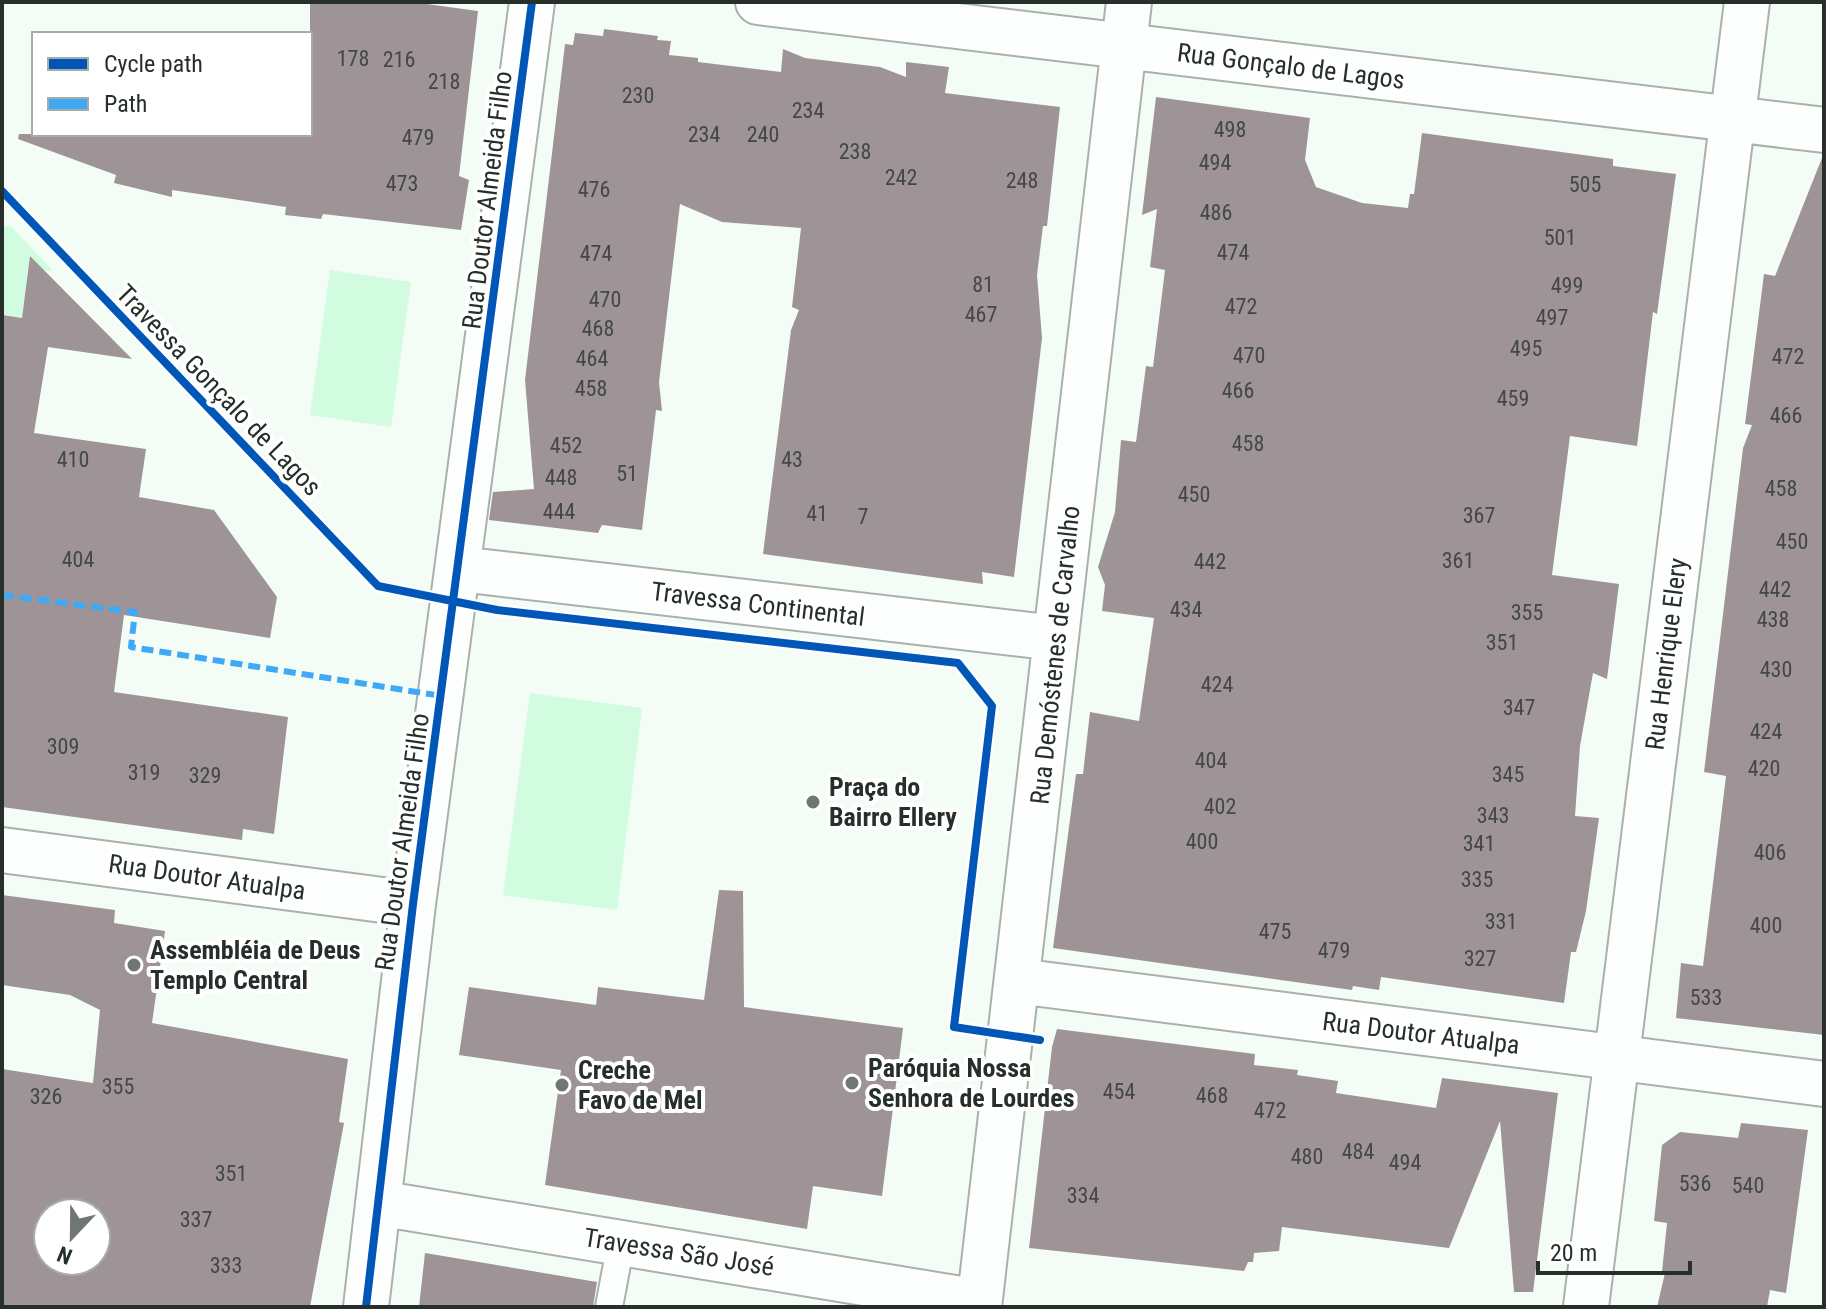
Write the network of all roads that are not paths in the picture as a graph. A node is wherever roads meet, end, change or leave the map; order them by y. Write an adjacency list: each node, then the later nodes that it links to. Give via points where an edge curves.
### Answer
1 (532, 2): 8 (street, Rua Doutor Almeida Filho)
2 (758, 2): 5 (street, Rua Gonçalo de Lagos)
3 (1129, 2): 5 (street, Rua Demóstenes de Carvalho)
4 (1747, 2): 6 (street, Rua Henrique Elery)
5 (1123, 46): 6 (street, Rua Gonçalo de Lagos); 9 (street, Rua Demóstenes de Carvalho)
6 (1732, 118): 7 (street, Rua Gonçalo de Lagos); 13 (street, Rua Henrique Elery)
7 (1824, 130)
8 (460, 569): 9 (street, Travessa Continental); 11 (street, Rua Doutor Almeida Filho)
9 (1056, 638): 12 (street, Rua Demóstenes de Carvalho)
10 (2, 850): 11 (street, Rua Doutor Atualpa)
11 (413, 904): 15 (street, Rua Doutor Almeida Filho)
12 (1018, 981): 13 (street, Rua Doutor Atualpa); 17 (street, Rua Demóstenes de Carvalho)
13 (1616, 1059): 14 (street, Rua Doutor Atualpa); 20 (street, Rua Henrique Elery)
14 (1824, 1084)
15 (378, 1203): 16 (street, Travessa São José); 18 (street, Rua Doutor Almeida Filho)
16 (621, 1243): 17 (street, Travessa São José); 19 (lane)
17 (979, 1305)
18 (366, 1307)
19 (609, 1307)
20 (1586, 1307)

